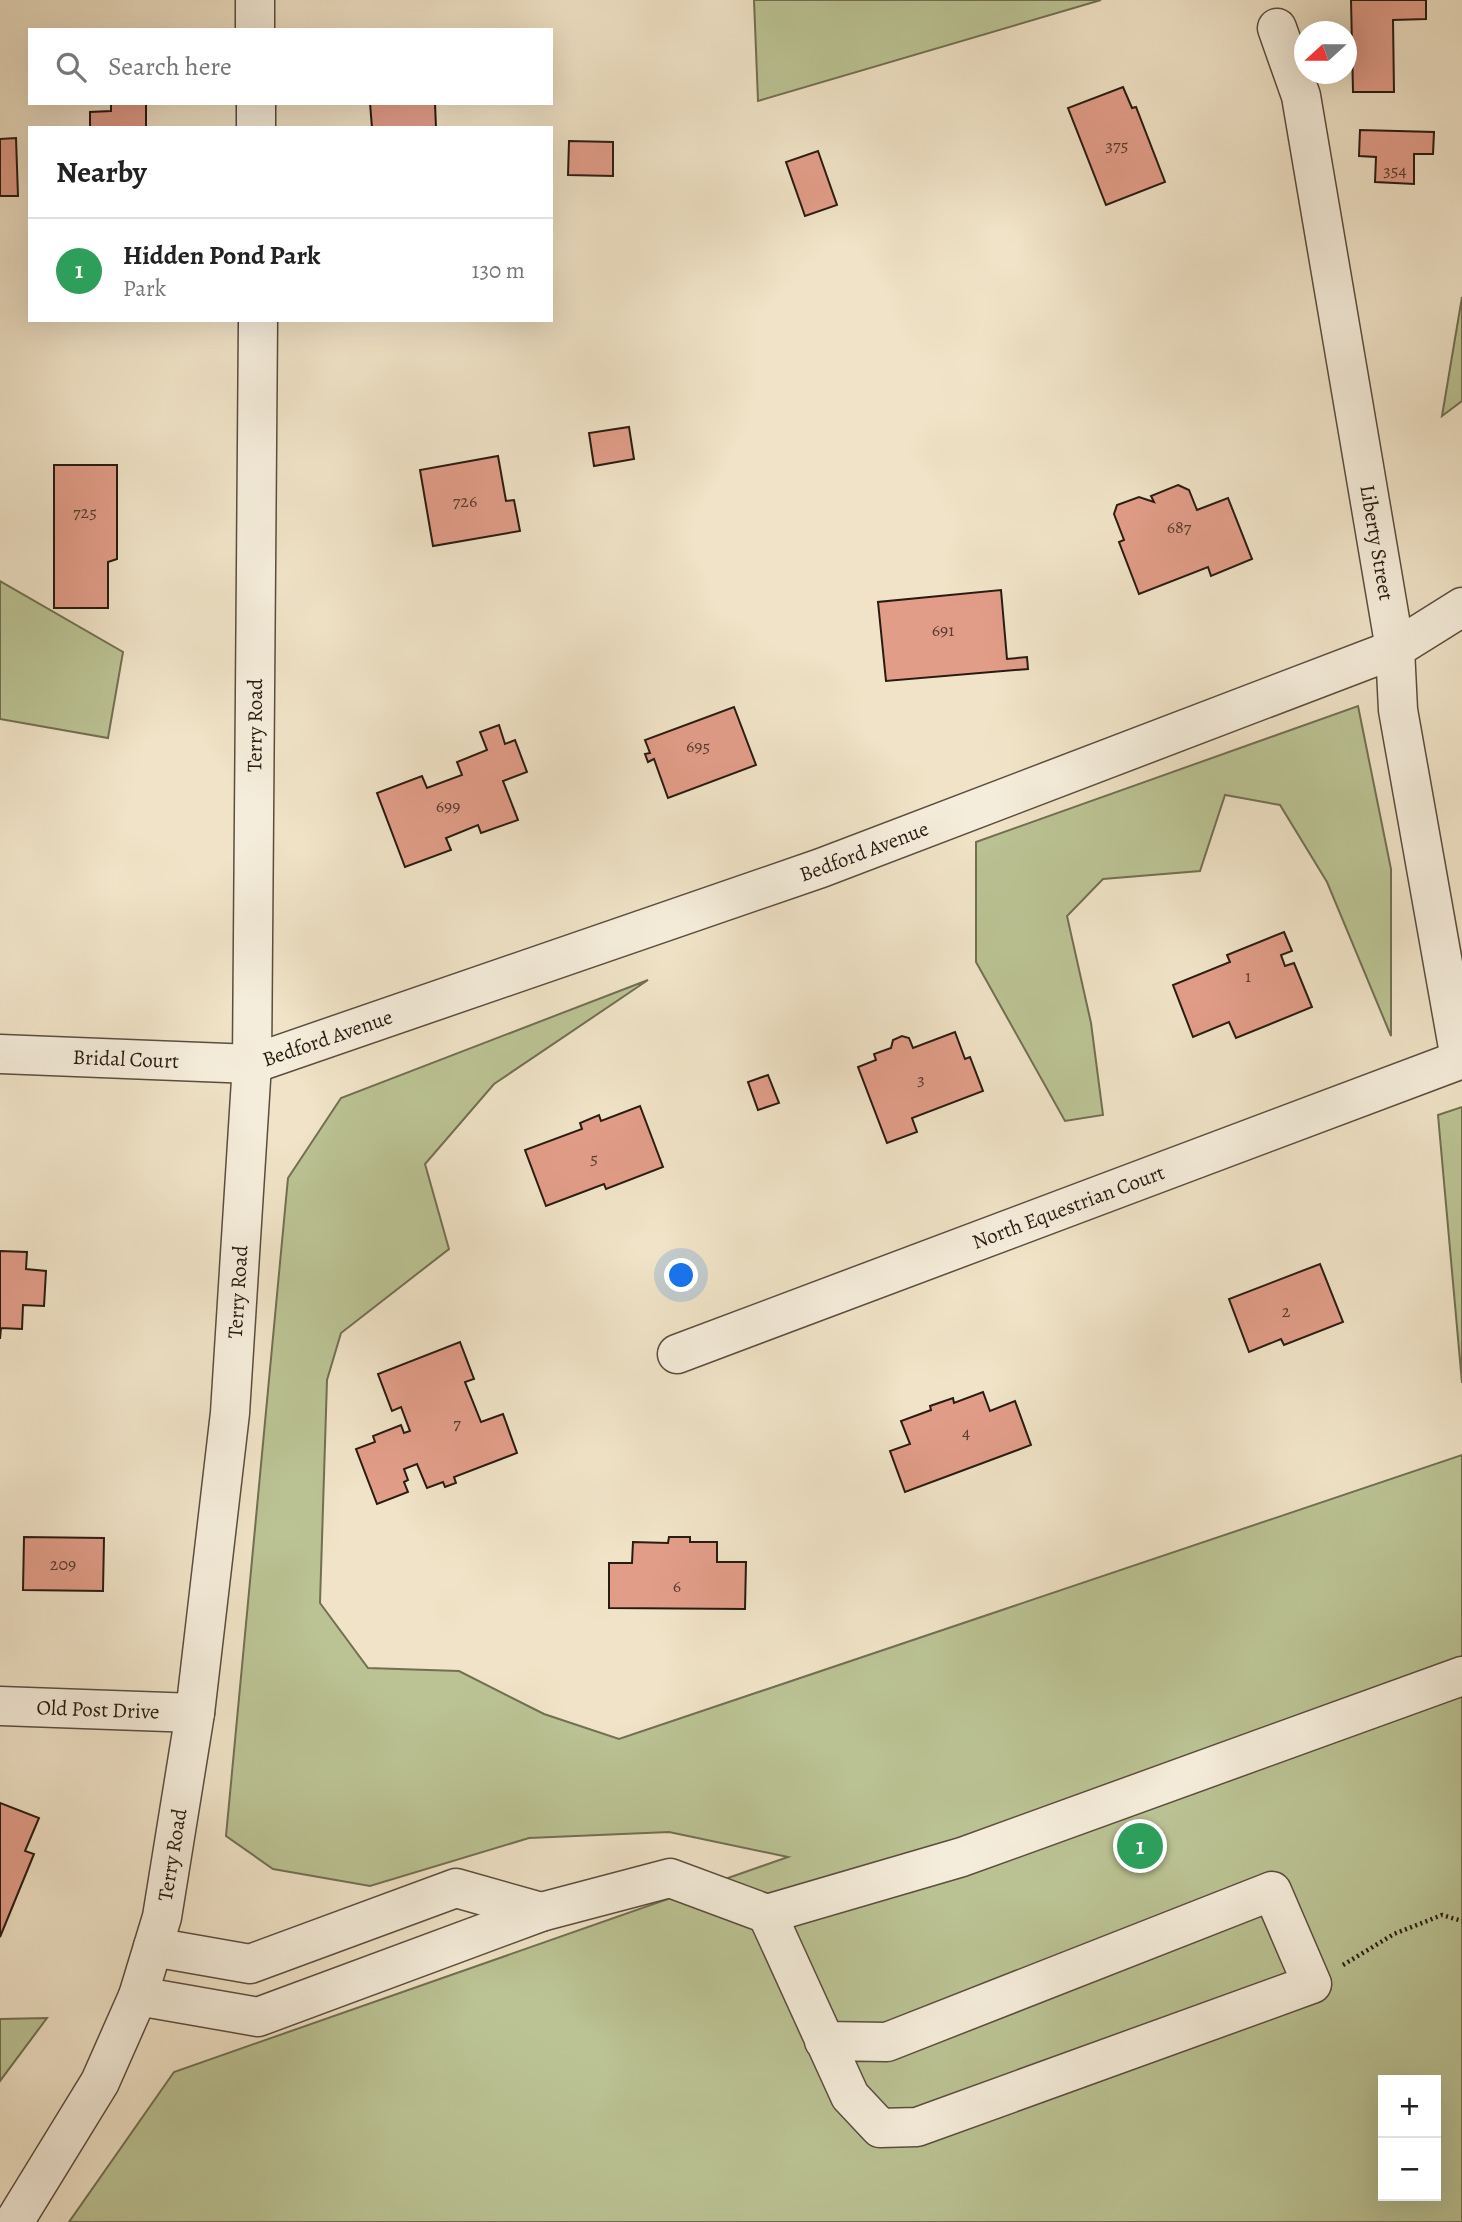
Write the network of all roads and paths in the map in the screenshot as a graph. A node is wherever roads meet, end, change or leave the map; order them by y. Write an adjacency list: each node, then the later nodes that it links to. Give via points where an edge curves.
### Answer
1 (255, 0): 2 (street)
2 (255, 28)
3 (1277, 29): 8 (street, Liberty Street, via 1301,96)
4 (256, 105): 5 (street)
5 (256, 126)
6 (258, 322): 11 (street, Terry Road)
7 (1462, 607): 8 (street, Bedford Avenue)
8 (1395, 649): 10 (street, Liberty Street, via 1398,710); 11 (street, Bedford Avenue, via 821,868)
9 (0, 1054): 11 (street, Bridal Court)
10 (1461, 1059): 12 (street, North Equestrian Court)
11 (252, 1064): 15 (street, Terry Road, via 230,1413)
12 (677, 1354)
13 (1462, 1676): 17 (street, via 962,1857)
14 (0, 1706): 15 (street, Old Post Drive)
15 (195, 1713): 19 (street, Terry Road, via 162,1917)
16 (541, 1912): 17 (street, via 670,1878); 19 (street, via 456,1888 250,1964); 21 (street, via 258,2017)
17 (766, 1914): 22 (street)
18 (1462, 1921): 20 (path, via 1442,1915 1394,1934)
19 (153, 1947): 21 (street, Terry Road)
20 (1312, 1984): 22 (street, via 917,2127 880,2128 850,2096); 22 (street, via 1272,1891 887,2042)
21 (138, 1996): 23 (street, Terry Road, via 100,2082)
22 (824, 2041)
23 (14, 2222)

